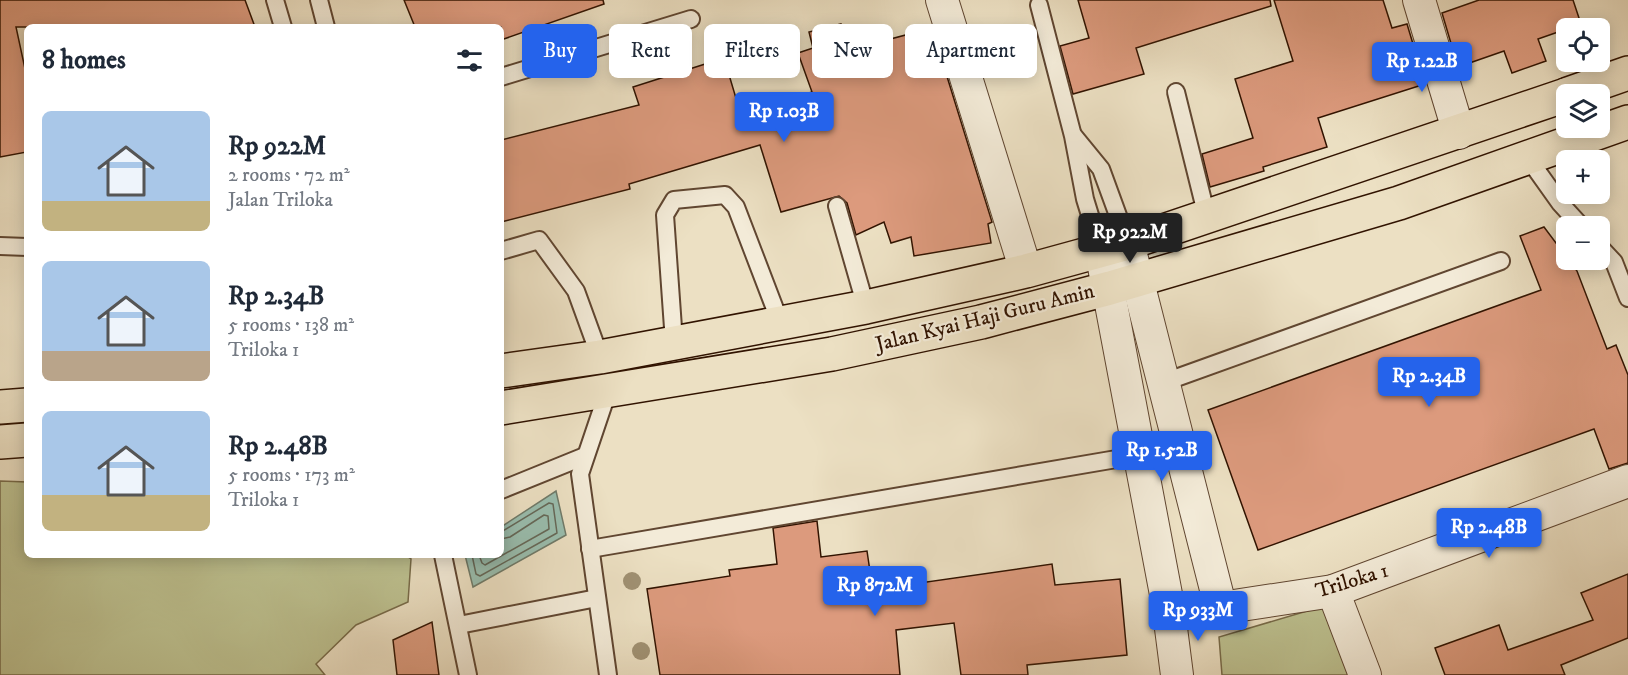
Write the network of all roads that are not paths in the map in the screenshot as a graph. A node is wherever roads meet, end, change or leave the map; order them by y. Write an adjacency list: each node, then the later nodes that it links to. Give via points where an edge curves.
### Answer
1 (275, 0): 7 (lane)
2 (318, 0): 8 (lane)
3 (942, 0): 27 (street)
4 (1419, 0): 15 (street)
5 (1039, 5): 16 (lane)
6 (691, 19): 10 (lane)
7 (282, 24)
8 (325, 24)
9 (1628, 73): 11 (main road, Jalan Kyai Haji Guru Amin)
10 (504, 77)
11 (1598, 84)
12 (1176, 92): 20 (lane)
13 (1556, 99): 15 (main road, Jalan Kyai Haji Guru Amin)
14 (1628, 122): 17 (main road, Jalan Kyai Haji Guru Amin)
15 (1459, 133): 20 (main road, Jalan Kyai Haji Guru Amin)
16 (1073, 136): 23 (lane, via 1084,199); 23 (lane, via 1101,169)
17 (1533, 166): 19 (lane); 28 (main road, Jalan Kyai Haji Guru Amin, via 1399,203)
18 (837, 206): 30 (lane)
19 (1572, 216)
20 (1207, 217): 23 (main road, Jalan Kyai Haji Guru Amin)
21 (0, 246): 22 (lane)
22 (24, 247)
23 (1115, 247): 27 (main road, Jalan Kyai Haji Guru Amin); 28 (street)
24 (504, 250): 33 (lane, via 539,240 576,291)
25 (1621, 260): 29 (lane)
26 (1501, 261): 34 (lane)
27 (1026, 271): 30 (main road, Jalan Kyai Haji Guru Amin)
28 (1127, 293): 34 (street); 36 (main road, Jalan Kyai Haji Guru Amin, via 832,354); 42 (street, via 1124,365)
29 (1628, 298)
30 (866, 307): 31 (main road, Jalan Kyai Haji Guru Amin)
31 (780, 322): 32 (main road, Jalan Kyai Haji Guru Amin); 32 (lane, via 731,201 725,195 674,200 665,215)
32 (674, 342): 33 (main road, Jalan Kyai Haji Guru Amin)
33 (600, 357): 35 (main road, Jalan Kyai Haji Guru Amin)
34 (1160, 369): 50 (street)
35 (504, 371)
36 (608, 391): 39 (main road, Jalan Kyai Haji Guru Amin); 43 (lane)
37 (24, 405): 38 (main road)
38 (0, 407)
39 (504, 408)
40 (24, 440): 41 (main road)
41 (0, 442)
42 (1140, 455): 46 (lane); 51 (street)
43 (585, 456): 45 (lane); 46 (lane, via 580,474)
44 (1628, 481): 48 (street, Triloka 1)
45 (504, 489)
46 (589, 542): 49 (lane)
47 (444, 558): 52 (lane)
48 (1333, 591): 50 (street, Triloka 1); 56 (street)
49 (597, 598): 52 (lane); 54 (lane)
50 (1221, 609): 51 (street, Triloka 1)
51 (1169, 616): 55 (street)
52 (459, 625): 53 (lane)
53 (468, 675)
54 (608, 675)
55 (1177, 675)
56 (1365, 675)

